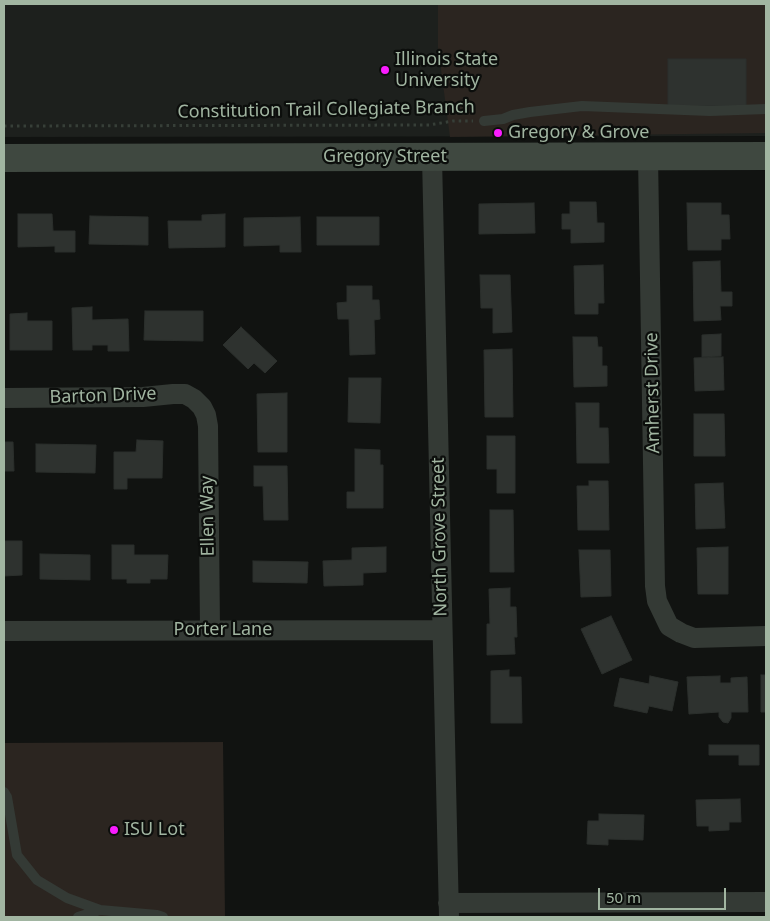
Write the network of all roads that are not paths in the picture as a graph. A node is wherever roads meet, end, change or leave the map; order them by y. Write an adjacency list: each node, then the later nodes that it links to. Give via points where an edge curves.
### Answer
1 (766, 109): 2 (lane, via 710,111 582,106)
2 (484, 121)
3 (648, 156): 4 (main road, Gregory Street); 5 (main road, Gregory Street); 12 (street, Amherst Drive, via 657,601 669,626 681,634 694,638)
4 (766, 156)
5 (432, 157): 6 (main road, Gregory Street); 10 (street, North Grove Street)
6 (4, 158)
7 (4, 398): 8 (street, Barton Drive, via 185,394)
8 (199, 404): 9 (street, Ellen Way, via 208,426)
9 (210, 630): 10 (street, Porter Lane); 11 (street, Porter Lane)
10 (442, 630): 16 (street, North Grove Street)
11 (4, 631)
12 (766, 636)
13 (4, 792): 15 (lane, via 17,855 37,880 67,898)
14 (766, 902): 16 (street)
15 (100, 910): 17 (lane); 18 (lane)
16 (449, 910)
17 (78, 917)
18 (163, 917)

